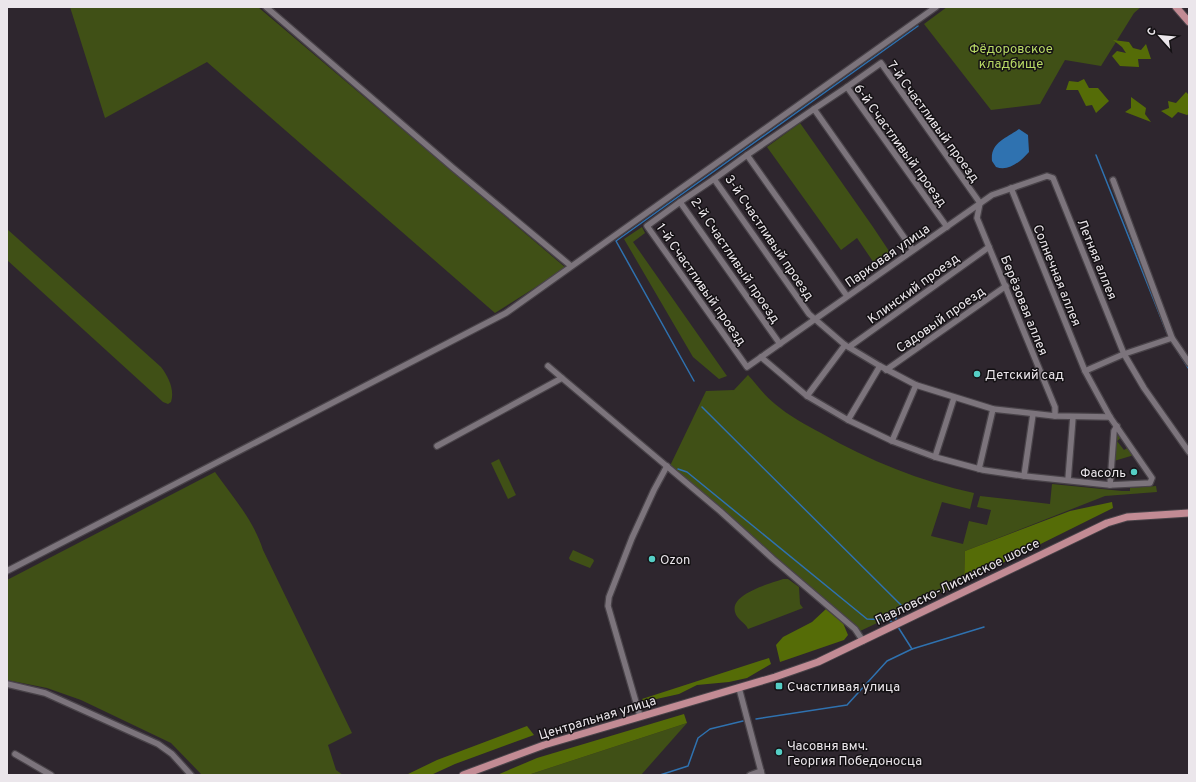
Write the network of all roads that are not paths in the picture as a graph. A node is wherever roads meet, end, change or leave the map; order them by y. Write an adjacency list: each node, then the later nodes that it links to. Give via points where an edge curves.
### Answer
1 (266, 7): 18 (street)
2 (936, 7): 18 (street)
3 (1176, 7): 4 (main road)
4 (1189, 22)
5 (847, 87): 6 (street, 6-й Счастливый проезд); 14 (street, 7-й Счастливый проезд, via 881,63); 15 (street, 6-й Счастливый проезд)
6 (814, 109): 7 (street, 6-й Счастливый проезд); 17 (street)
7 (781, 133): 8 (street, 3-й Счастливый проезд)
8 (747, 155): 10 (street, 3-й Счастливый проезд); 20 (street)
9 (1047, 176): 12 (street, Парковая улица); 25 (street, Летняя аллея, via 1053,178)
10 (714, 179): 13 (street, 2-й Счастливый проезд); 21 (street, 3-й Счастливый проезд)
11 (1113, 180): 22 (street)
12 (1011, 188): 14 (street, Парковая улица); 32 (street, Солнечная аллея)
13 (680, 202): 23 (street, 2-й Счастливый проезд); 30 (street, 1-й Счастливый проезд, via 647,226)
14 (980, 203): 15 (street, Парковая улица); 16 (street, Берёзовая аллея, via 977,218)
15 (947, 227): 17 (street, Парковая улица)
16 (989, 247): 19 (street, Берёзовая аллея); 24 (street, Клинский проезд)
17 (913, 250): 20 (street, Парковая улица)
18 (571, 266): 54 (street, via 500,316)
19 (1006, 286): 31 (street, Садовый проезд); 39 (street, Берёзовая аллея, via 1055,407)
20 (847, 296): 21 (street, Парковая улица)
21 (815, 320): 23 (street, Парковая улица); 24 (street, 3-й Счастливый проезд)
22 (1172, 338): 25 (street); 27 (street)
23 (780, 344): 26 (street, Парковая улица)
24 (847, 346): 29 (street, 3-й Счастливый проезд); 35 (street, Клинский проезд)
25 (1124, 354): 32 (street); 46 (street, Летняя аллея, via 1144,388)
26 (761, 357): 30 (street, Парковая улица); 35 (street)
27 (1189, 363)
28 (548, 366): 33 (street)
29 (880, 366): 31 (street, 3-й Счастливый проезд); 42 (street)
30 (747, 367)
31 (886, 370): 34 (street, 3-й Счастливый проезд)
32 (1085, 371): 41 (street, Солнечная аллея)
33 (562, 378): 45 (street); 48 (street)
34 (916, 385): 36 (street, 3-й Счастливый проезд); 44 (street)
35 (807, 396): 42 (street)
36 (954, 398): 37 (street, 3-й Счастливый проезд); 47 (street)
37 (993, 409): 38 (street, 3-й Счастливый проезд); 49 (street)
38 (1033, 414): 39 (street, 3-й Счастливый проезд); 50 (street)
39 (1055, 416): 40 (street, 3-й Счастливый проезд)
40 (1073, 417): 41 (street, 3-й Счастливый проезд); 51 (street)
41 (1110, 417): 43 (street, Солнечная аллея)
42 (848, 420): 44 (street)
43 (1117, 426): 52 (street, via 1114,431); 52 (street, Солнечная аллея, via 1152,478 1150,483)
44 (892, 441): 47 (street)
45 (437, 446)
46 (1189, 452)
47 (935, 457): 49 (street)
48 (667, 466): 55 (street, via 854,629); 58 (street, via 638,524 608,597 608,606)
49 (979, 469): 50 (street)
50 (1024, 476): 51 (street)
51 (1068, 480): 52 (street)
52 (1110, 485)
53 (1189, 513): 55 (main road, Павловско-Лисинское шоссе, via 1127,517 1107,522)
54 (7, 571)
55 (863, 640): 57 (main road, Павловско-Лисинское шоссе, via 818,662)
56 (7, 684): 62 (street, via 45,693 158,744 172,754)
57 (739, 688): 58 (main road, Центральная улица); 60 (street)
58 (640, 716): 63 (main road, Центральная улица, via 544,745)
59 (15, 754): 61 (street)
60 (762, 773): 64 (street)
61 (50, 775)
62 (191, 775)
63 (463, 775)
64 (750, 775)

